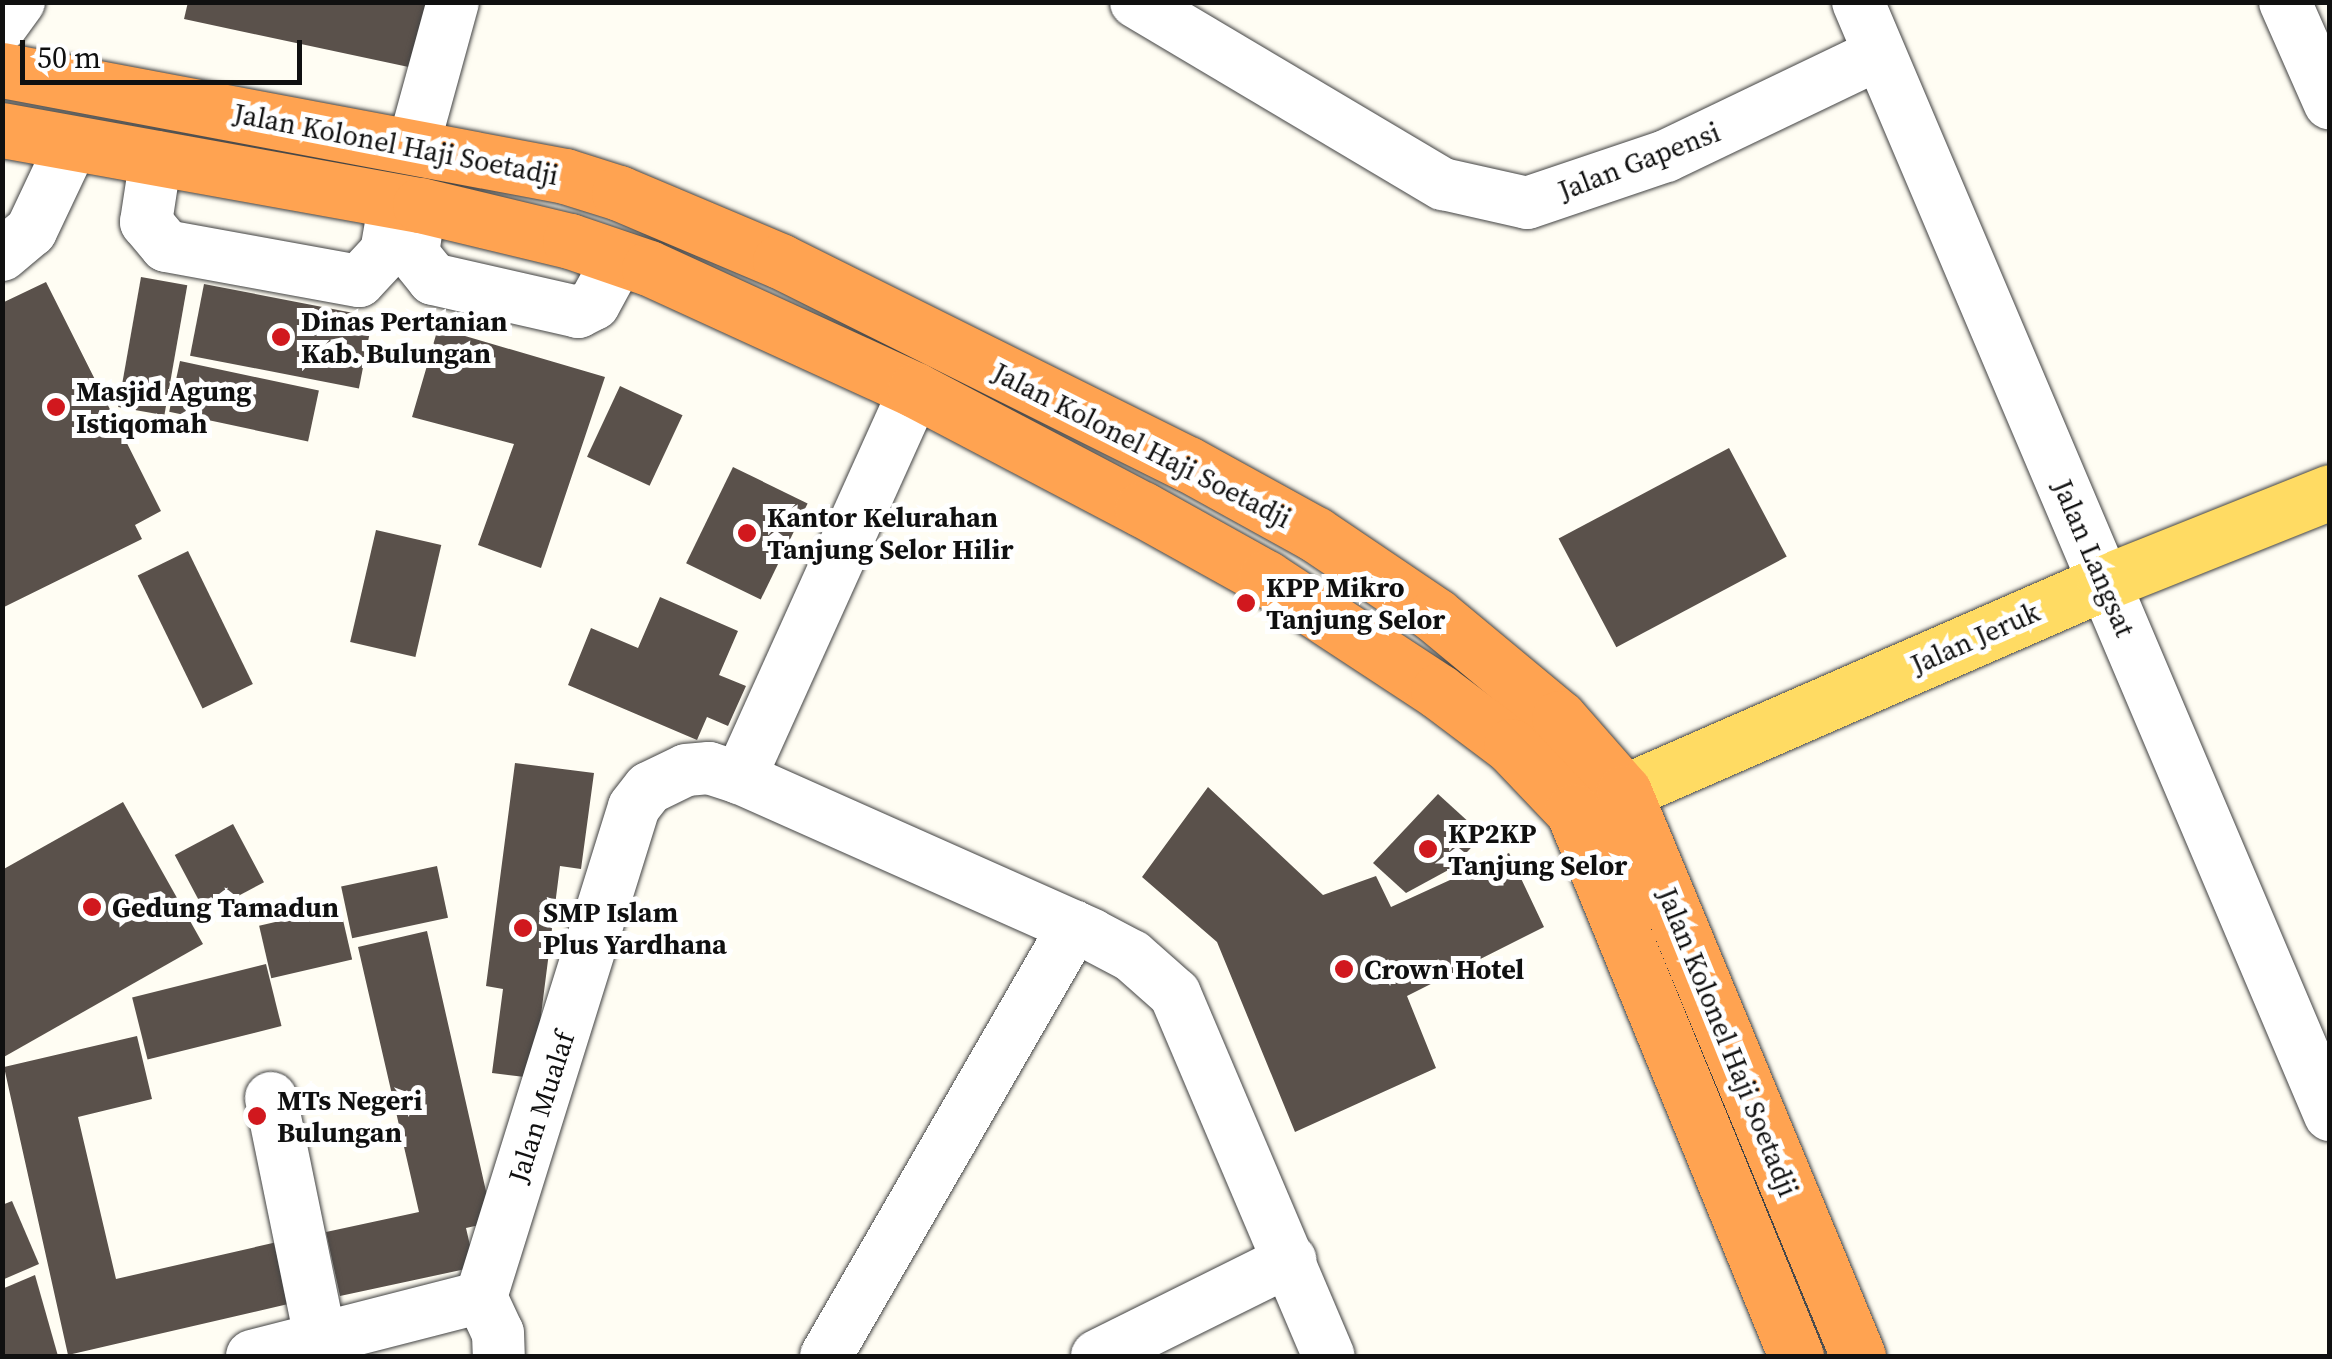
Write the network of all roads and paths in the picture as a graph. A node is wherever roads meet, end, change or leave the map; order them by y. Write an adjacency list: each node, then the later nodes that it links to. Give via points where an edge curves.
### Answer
1 (20, 2): 6 (street)
2 (453, 2): 12 (street)
3 (1136, 2): 7 (street, Jalan Gapensi, via 1443,184 1527,203 1666,156)
4 (1858, 2): 7 (street, Jalan Langsat)
5 (2285, 2): 9 (street)
6 (2, 25)
7 (1879, 54): 18 (street, Jalan Langsat)
8 (2, 70): 12 (highway, Jalan Kolonel Haji Soetadji)
9 (2330, 104)
10 (2, 130): 11 (highway, Jalan Kolonel Haji Soetadji)
11 (73, 142): 13 (highway, Jalan Kolonel Haji Soetadji); 15 (street, via 31,231)
12 (413, 146): 20 (highway, Jalan Kolonel Haji Soetadji, via 620,193 780,262 1188,464 1316,534 1435,615 1559,718)
13 (156, 157): 14 (highway, Jalan Kolonel Haji Soetadji); 14 (street, via 146,222 166,246 358,281 386,252)
14 (408, 203): 16 (highway, Jalan Kolonel Haji Soetadji, via 619,258)
15 (2, 255)
16 (915, 390): 19 (street); 21 (highway, Jalan Kolonel Haji Soetadji, via 1266,578 1511,746)
17 (2330, 492): 18 (main road, Jalan Jeruk)
18 (2104, 582): 20 (main road, Jalan Jeruk); 24 (street, Jalan Langsat)
19 (740, 778): 22 (street, Jalan Mualaf); 26 (street, Jalan Mualaf, via 709,768 665,777 630,817)
20 (1624, 792): 21 (street); 34 (highway, Jalan Kolonel Haji Soetadji)
21 (1573, 811): 33 (highway, Jalan Kolonel Haji Soetadji)
22 (1074, 927): 25 (street, Jalan Mualaf, via 1132,956 1175,994); 30 (street)
23 (272, 1098): 27 (street)
24 (2330, 1115)
25 (1290, 1260): 31 (street); 32 (street, Jalan Mualaf)
26 (481, 1297): 27 (street); 29 (street, via 498,1332)
27 (321, 1341): 28 (street)
28 (252, 1356)
29 (499, 1356)
30 (826, 1356)
31 (1097, 1356)
32 (1329, 1356)
33 (1796, 1356)
34 (1858, 1356)

